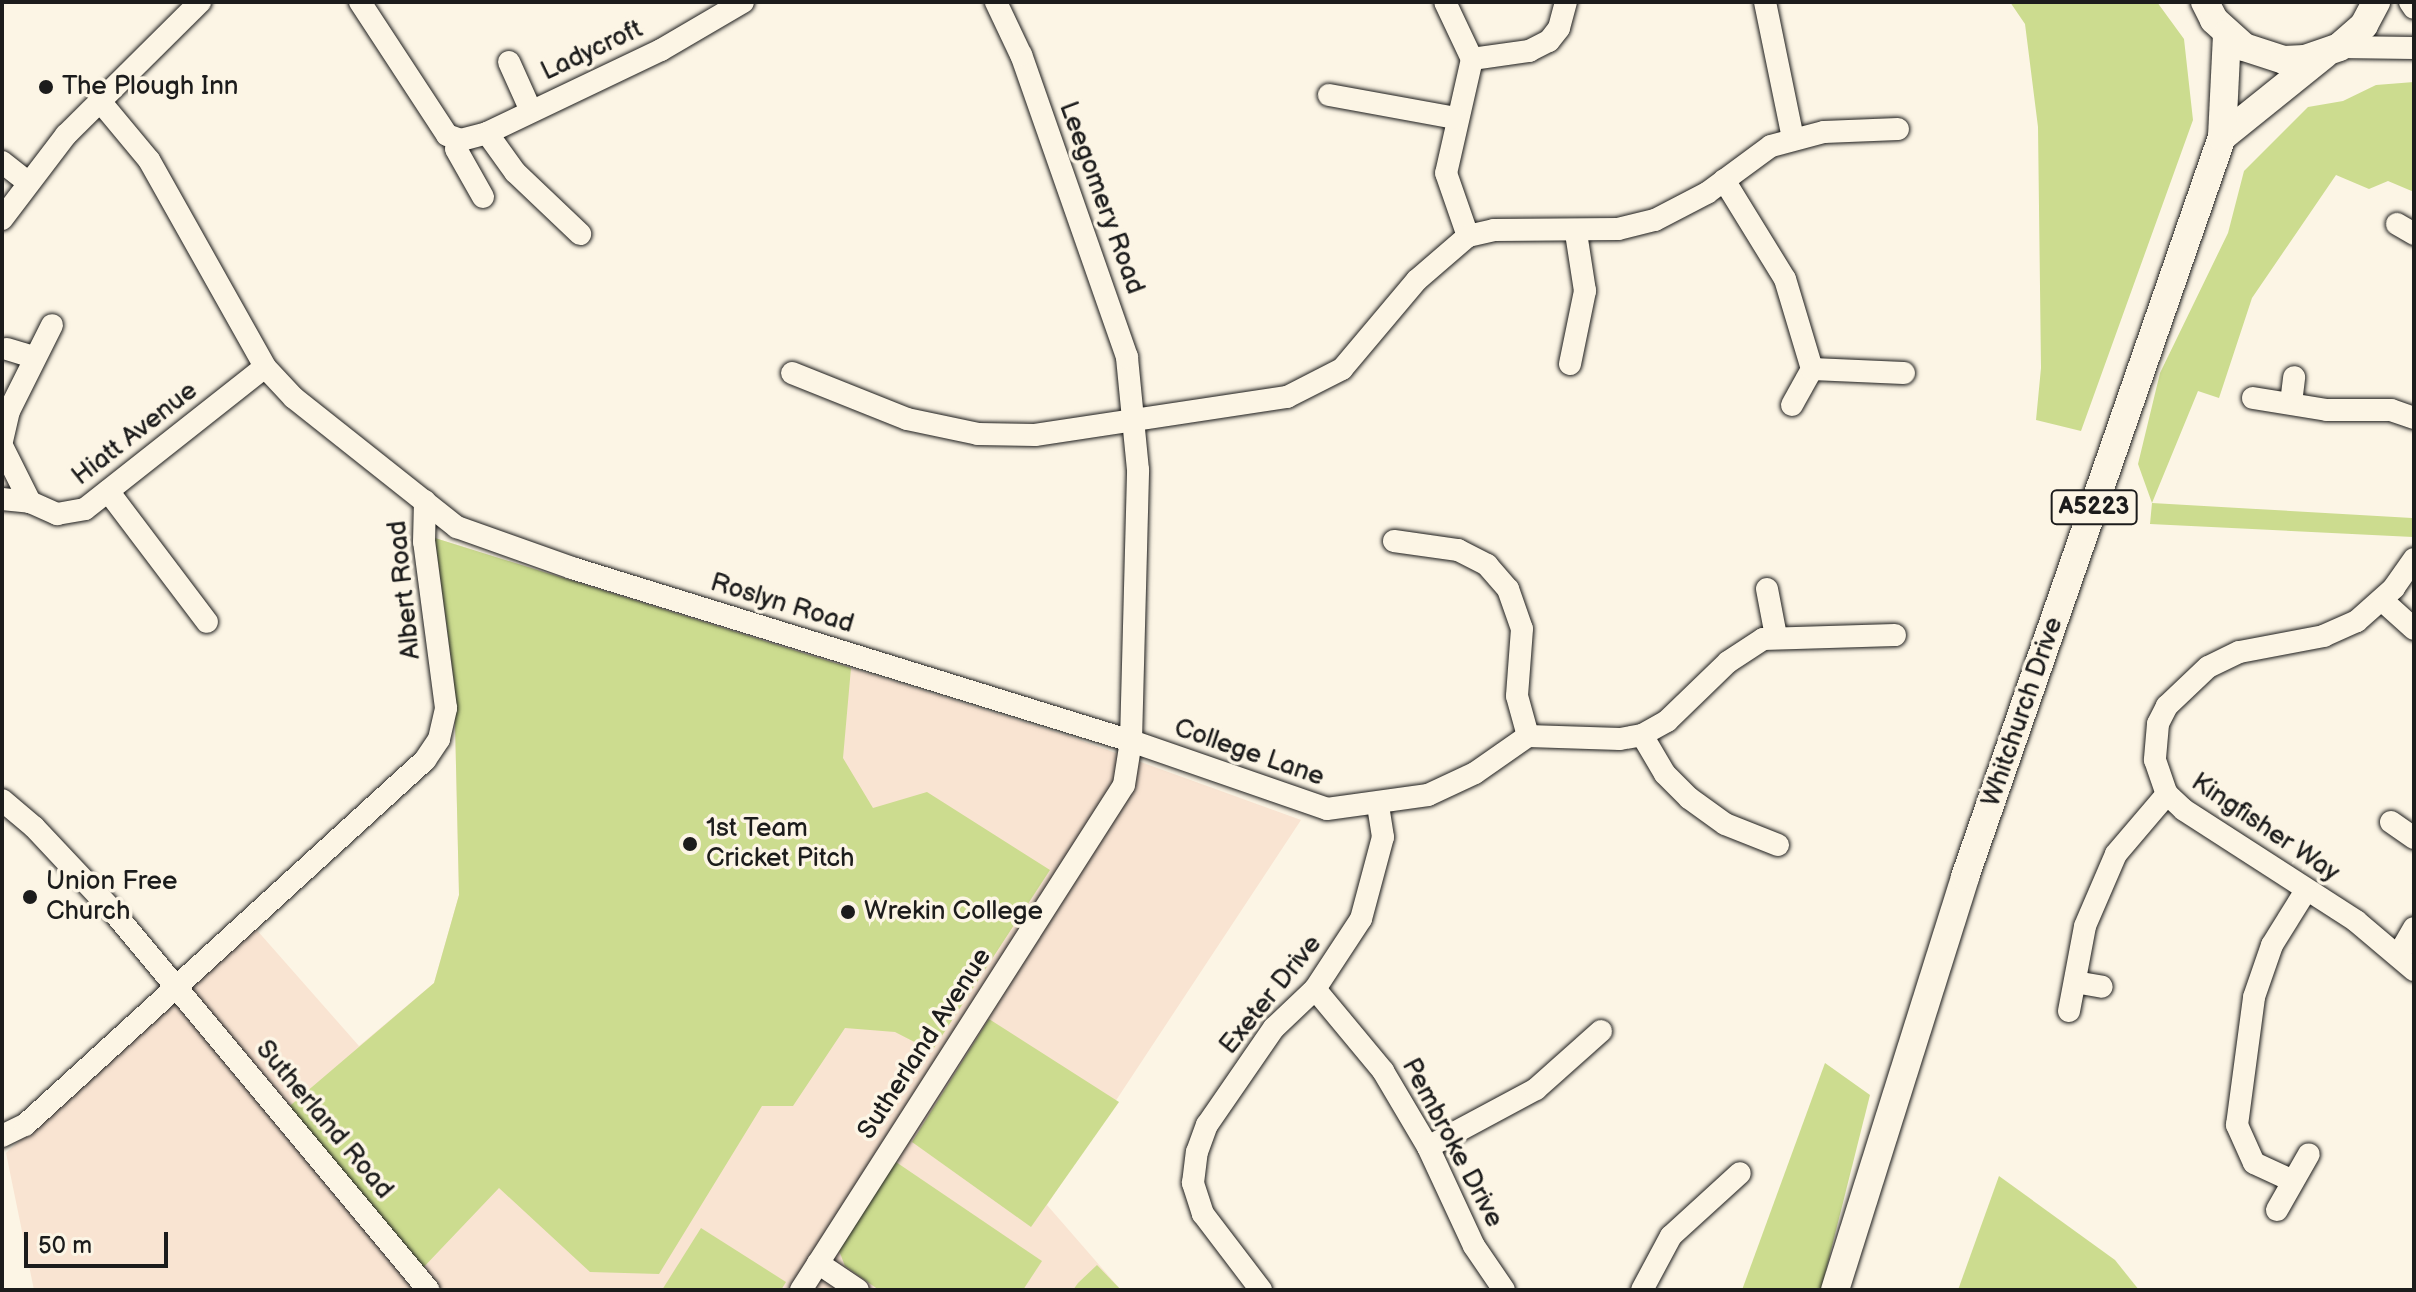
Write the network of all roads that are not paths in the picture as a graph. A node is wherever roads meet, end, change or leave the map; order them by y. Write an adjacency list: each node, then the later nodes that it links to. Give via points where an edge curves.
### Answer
1 (200, 2): 18 (street)
2 (360, 2): 25 (street, via 447,135)
3 (743, 2): 19 (street, Ladycroft, via 661,50)
4 (996, 2): 47 (street, Leegomery Road, via 1021,55 1114,316)
5 (1445, 2): 15 (street)
6 (1566, 2): 15 (street, via 1549,41 1529,51)
7 (1765, 2): 24 (street)
8 (2376, 2): 14 (main road, via 2364,25)
9 (2410, 2): 11 (street)
10 (2205, 3): 12 (main road)
11 (2414, 8)
12 (2227, 34): 14 (main road, via 2244,47 2284,60); 23 (main road, Whitchurch Drive / A5223)
13 (2414, 48): 14 (street)
14 (2332, 50): 23 (main road)
15 (1472, 59): 20 (street)
16 (520, 71): 19 (street)
17 (1329, 95): 20 (street)
18 (99, 100): 28 (street); 38 (street, Albert Road, via 149,160)
19 (531, 111): 22 (street, Ladycroft)
20 (1455, 118): 33 (street, via 1446,173)
21 (1898, 129): 24 (street, via 1851,129)
22 (487, 133): 25 (street, Ladycroft); 32 (street, via 515,172)
23 (2222, 137): 92 (main road, Whitchurch Drive / A5223, via 1965,877)
24 (1793, 138): 27 (street, via 1771,146)
25 (461, 140): 29 (street, via 456,149)
26 (2, 162): 28 (street)
27 (1724, 180): 31 (street, via 1655,220); 39 (street, via 1785,279)
28 (28, 182): 30 (street)
29 (483, 197)
30 (2, 219)
31 (1576, 233): 33 (street, via 1494,230); 37 (street, via 1585,291)
32 (580, 234)
33 (1468, 236): 47 (street, via 1417,280 1367,345 1323,383 1287,397)
34 (49, 331): 36 (street)
35 (7, 349): 36 (street)
36 (33, 357): 48 (street)
37 (1570, 364)
38 (265, 367): 49 (street, Hiatt Avenue); 51 (street, Albert Road, via 294,398)
39 (1812, 369): 41 (street); 45 (street)
40 (792, 373): 47 (street, via 907,419 978,434 1035,435)
41 (1904, 373)
42 (2294, 377): 44 (street)
43 (2253, 398): 44 (street)
44 (2291, 403): 46 (street, via 2327,410 2391,410)
45 (1792, 405)
46 (2414, 418)
47 (1137, 419): 63 (street, Leegomery Road)
48 (2, 444): 52 (street)
49 (108, 491): 52 (street, Hiatt Avenue, via 74,513 57,514); 57 (street)
50 (2, 499): 52 (street, Hiatt Avenue)
51 (425, 501): 63 (street, Roslyn Road, via 457,527 504,546); 74 (street, Albert Road, via 424,542 446,708 439,739 425,760)
52 (30, 502)
53 (1394, 541): 62 (street, via 1458,550 1487,565 1508,589 1522,629 1517,696)
54 (2414, 559): 56 (street, Kingfisher Way)
55 (1767, 589): 60 (street)
56 (2383, 601): 58 (street); 64 (street, Kingfisher Way, via 2324,636 2239,652 2208,667 2183,688 2158,724 2155,760)
57 (207, 622)
58 (2414, 629)
59 (1895, 635): 60 (street)
60 (1776, 636): 61 (street, via 1745,648 1675,714)
61 (1642, 735): 62 (street); 69 (street, via 1665,774 1689,798 1725,824)
62 (1528, 736): 66 (street, College Lane, via 1453,785)
63 (1131, 741): 66 (street, College Lane, via 1327,809); 85 (street, Sutherland Avenue, via 1124,785)
64 (2167, 794): 70 (street, Kingfisher Way); 73 (street, via 2116,854 2085,926)
65 (2, 800): 74 (street, Sutherland Road, via 34,827)
66 (1378, 806): 76 (street, Exeter Drive, via 1383,837 1371,894 1345,950)
67 (2391, 822): 68 (street)
68 (2414, 838)
69 (1778, 845)
70 (2305, 892): 72 (street, Kingfisher Way); 83 (street, via 2272,945 2254,997 2237,1125 2254,1163)
71 (2414, 928): 72 (street)
72 (2407, 962)
73 (2075, 982): 75 (street); 77 (street)
74 (176, 986): 79 (street, Albert Road, via 25,1125); 86 (street, Sutherland Road)
75 (2102, 987)
76 (1315, 989): 80 (street, Pembroke Drive, via 1367,1046); 89 (street, Exeter Drive, via 1274,1028 1207,1125 1197,1152 1193,1183 1203,1214)
77 (2069, 1011)
78 (1601, 1031): 80 (street, via 1536,1089)
79 (2, 1136)
80 (1428, 1147): 90 (street, Pembroke Drive, via 1474,1246)
81 (2309, 1154): 83 (street)
82 (1740, 1173): 91 (street, via 1671,1236)
83 (2293, 1181): 84 (street)
84 (2277, 1210)
85 (818, 1263): 87 (street, Sutherland Avenue); 88 (street)
86 (429, 1290)
87 (801, 1290)
88 (858, 1290)
89 (1261, 1290)
90 (1504, 1290)
91 (1642, 1290)
92 (1835, 1290)

